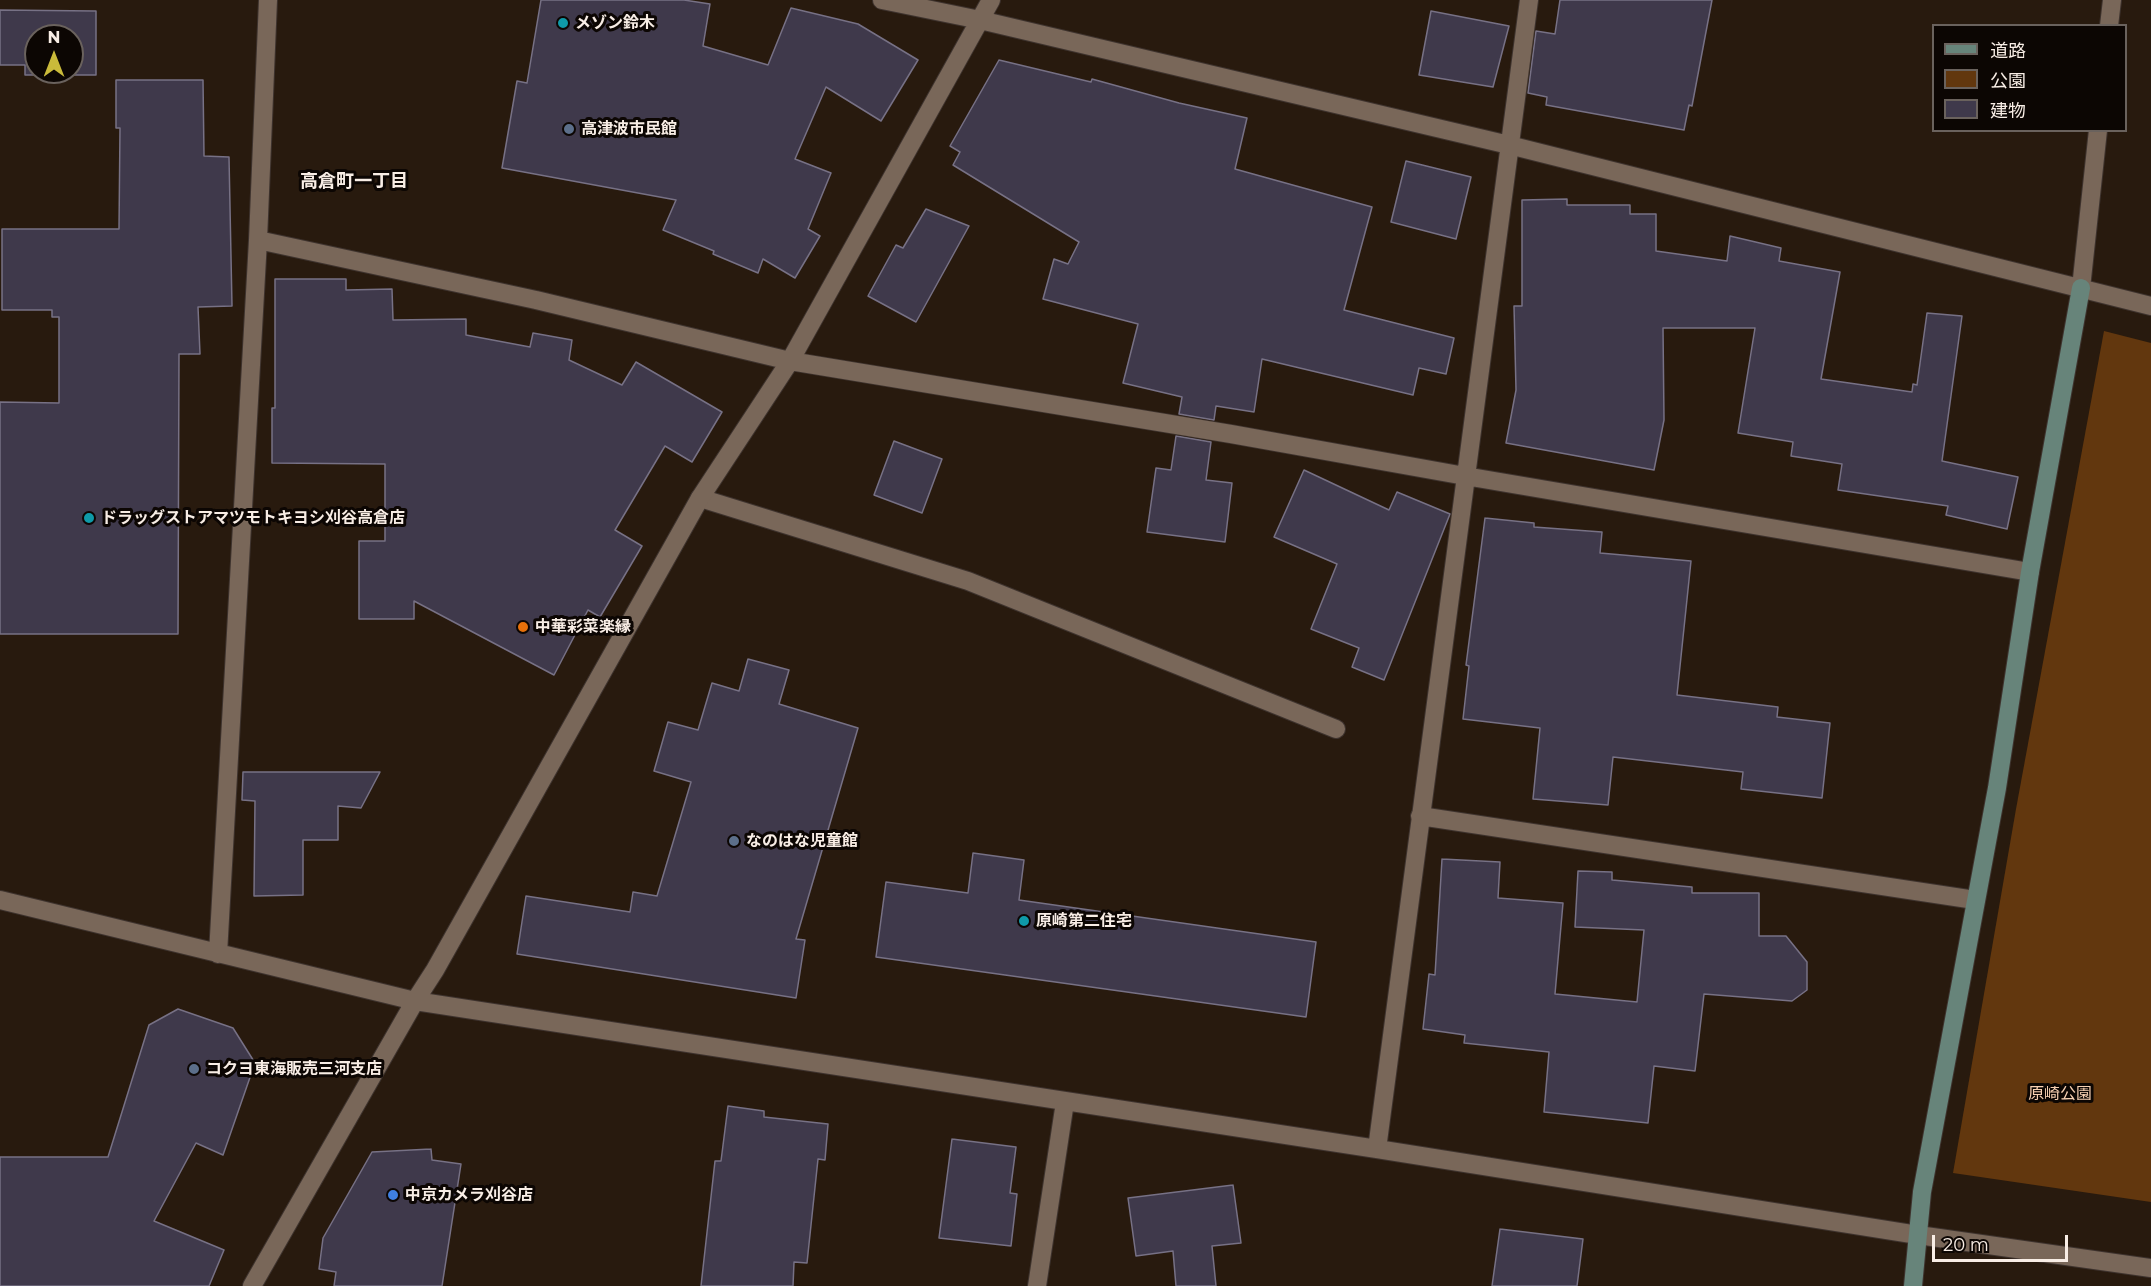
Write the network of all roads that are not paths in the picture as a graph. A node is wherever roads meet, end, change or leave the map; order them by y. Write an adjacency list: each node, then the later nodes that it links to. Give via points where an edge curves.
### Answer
1 (268, 0): 10 (street)
2 (882, 0): 6 (street)
3 (991, 0): 6 (street)
4 (1529, 0): 9 (street)
5 (2112, 0): 7 (street)
6 (980, 20): 9 (street); 13 (street)
7 (2109, 24)
8 (2098, 132): 11 (street)
9 (1509, 145): 11 (street); 14 (street)
10 (258, 240): 13 (street, via 536,300); 21 (street)
11 (2081, 288): 12 (street); 16 (street)
12 (2151, 306)
13 (790, 361): 14 (street); 15 (street)
14 (1465, 476): 16 (street); 18 (street)
15 (700, 498): 17 (street, via 968,581); 22 (street)
16 (2030, 572): 20 (street, via 1997,788)
17 (1336, 729)
18 (1420, 816): 20 (street); 24 (street)
19 (0, 900): 21 (street)
20 (1975, 900): 25 (street, via 1922,1192)
21 (218, 954): 22 (street)
22 (415, 1001): 23 (street); 27 (street)
23 (1065, 1102): 24 (street); 28 (street)
24 (1377, 1149): 25 (street)
25 (1918, 1235): 26 (street); 29 (street)
26 (2151, 1268)
27 (252, 1286)
28 (1037, 1286)
29 (1913, 1286)

